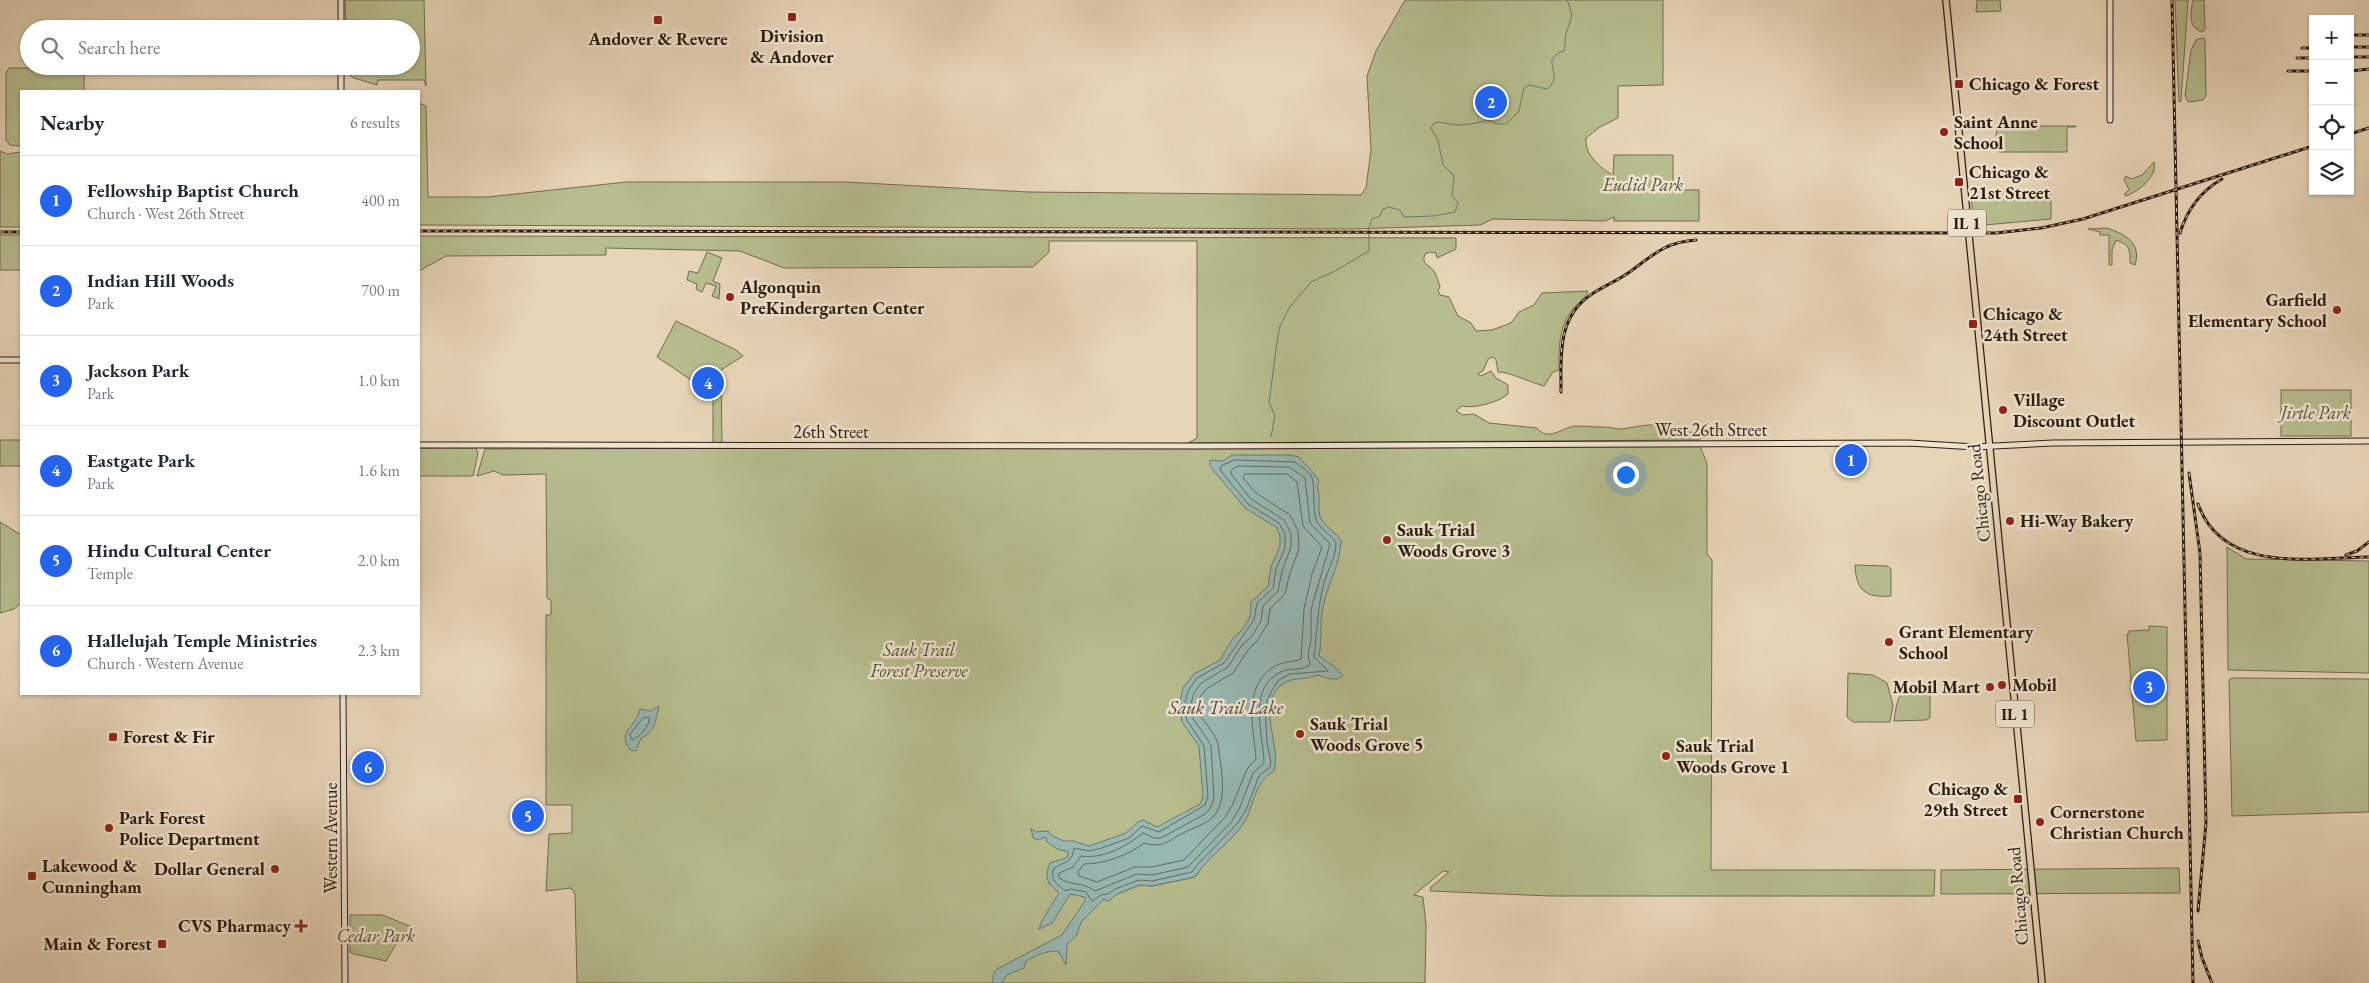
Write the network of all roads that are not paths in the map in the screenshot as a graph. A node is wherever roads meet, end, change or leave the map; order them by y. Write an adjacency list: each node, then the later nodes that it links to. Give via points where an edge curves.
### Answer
1 (341, 0): 4 (street)
2 (1946, 0): 13 (main road, Chicago Road / IL 1)
3 (2110, 0): 7 (street)
4 (341, 20)
5 (341, 75): 6 (street)
6 (341, 90)
7 (2110, 120)
8 (0, 360): 9 (street)
9 (20, 360)
10 (2369, 441): 13 (street, West 26th Street)
11 (420, 445): 12 (street, 26th Street)
12 (1243, 446): 13 (street, West 26th Street)
13 (1989, 446): 16 (main road, Chicago Road / IL 1)
14 (343, 695): 15 (street, Western Avenue)
15 (345, 983)
16 (2042, 983)

